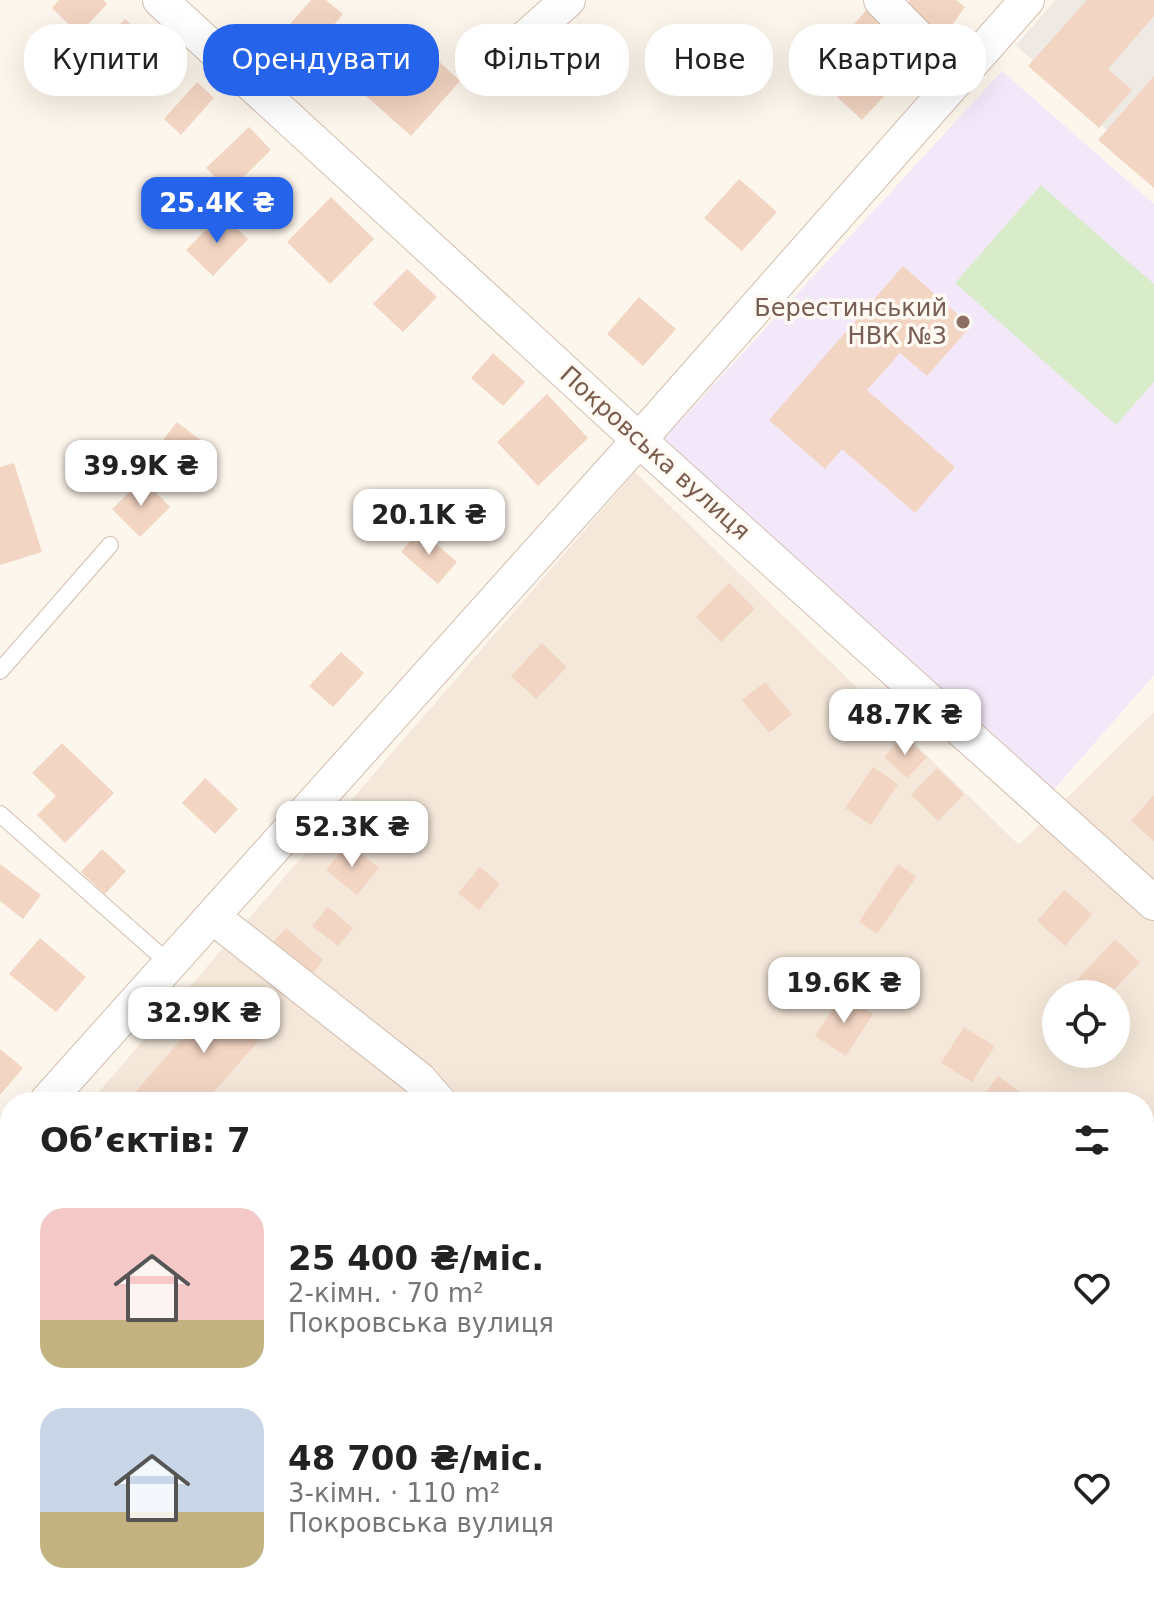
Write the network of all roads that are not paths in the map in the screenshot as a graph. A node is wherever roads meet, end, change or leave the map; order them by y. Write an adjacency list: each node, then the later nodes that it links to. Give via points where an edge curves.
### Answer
1 (160, 0): 9 (street, Покровська вулиця)
2 (568, 0): 5 (street)
3 (881, 0): 6 (street)
4 (1027, 0): 7 (street)
5 (541, 24)
6 (905, 24)
7 (986, 46)
8 (942, 96): 9 (street)
9 (639, 440): 13 (street, Покровська вулиця); 14 (street)
10 (110, 545): 11 (lane)
11 (0, 671)
12 (0, 814): 15 (lane)
13 (1154, 903)
14 (213, 917): 15 (street); 17 (street)
15 (170, 964): 16 (street)
16 (55, 1092)
17 (430, 1092)

